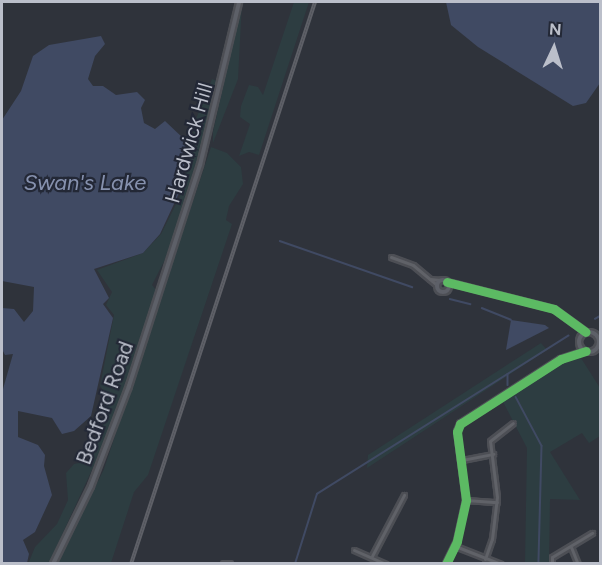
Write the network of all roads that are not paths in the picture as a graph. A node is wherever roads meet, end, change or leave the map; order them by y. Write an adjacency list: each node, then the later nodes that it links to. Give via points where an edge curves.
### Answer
1 (239, 2): 2 (street, Hardwick Hill, via 209,135)
2 (174, 248): 31 (street, Bedford Road, via 110,440)
3 (391, 257): 4 (street, via 413,265)
4 (428, 279): 5 (street); 7 (street)
5 (440, 280): 6 (street); 7 (street)
6 (447, 282): 8 (street); 9 (street)
7 (436, 285): 9 (street, via 441,291)
8 (460, 285): 9 (street); 10 (street, via 554,309)
9 (448, 289)
10 (573, 322): 12 (street); 15 (street)
11 (600, 329): 13 (street)
12 (586, 332): 13 (street); 15 (street)
13 (592, 332): 14 (street)
14 (600, 340): 16 (street, via 597,349)
15 (579, 341): 16 (street); 17 (street)
16 (586, 351): 17 (street)
17 (572, 354): 20 (street, via 460,424 457,432)
18 (513, 423): 19 (street, via 492,436)
19 (492, 454): 20 (street); 23 (street)
20 (462, 460): 22 (street)
21 (404, 495): 28 (street)
22 (466, 500): 23 (street); 25 (street)
23 (497, 502): 30 (street, via 494,532)
24 (592, 533): 26 (street)
25 (455, 546): 29 (street); 35 (street)
26 (571, 547): 38 (street, via 552,557); 39 (street)
27 (354, 550): 28 (street)
28 (372, 556): 34 (street)
29 (480, 557): 30 (street); 36 (street)
30 (485, 559): 37 (street)
31 (53, 564)
32 (224, 564): 33 (street)
33 (230, 564)
34 (386, 564)
35 (446, 564)
36 (477, 564)
37 (501, 564)
38 (552, 564)
39 (578, 564)

